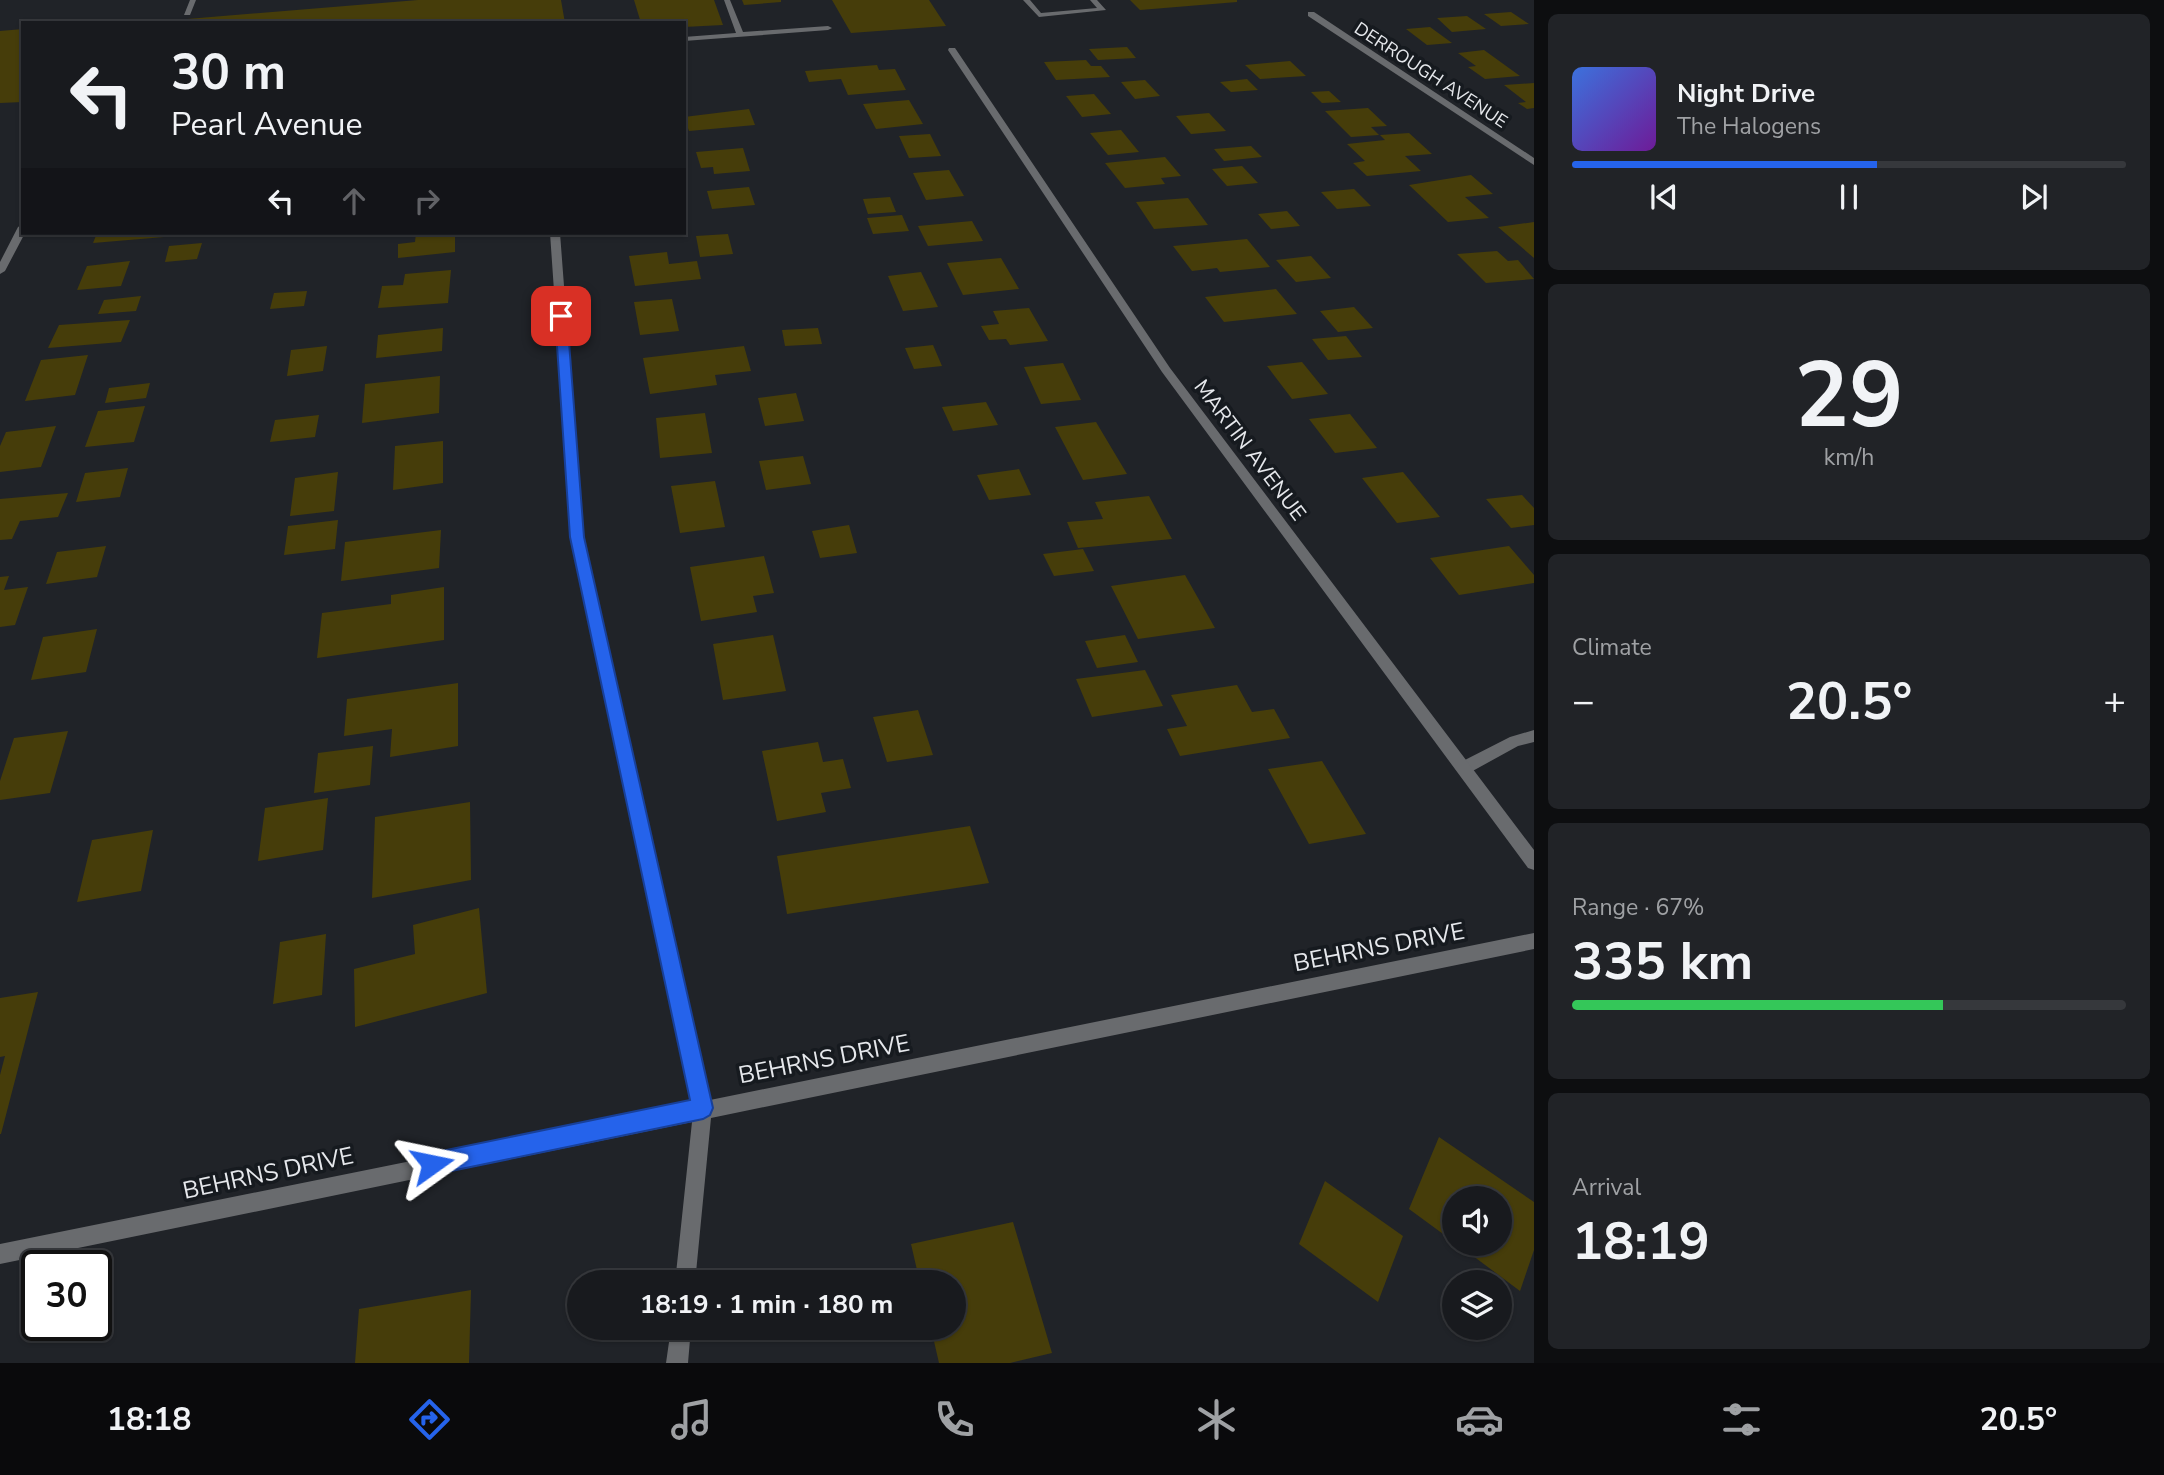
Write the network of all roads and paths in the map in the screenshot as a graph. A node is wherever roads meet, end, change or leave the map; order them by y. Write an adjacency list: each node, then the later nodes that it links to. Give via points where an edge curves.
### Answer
1 (193, 0): 5 (street)
2 (727, 0): 8 (street)
3 (1026, 0): 4 (street, via 1039,15 1102,10)
4 (1093, 0)
5 (187, 13)
6 (1311, 14): 11 (street, DERROUGH AVENUE)
7 (828, 28): 8 (street)
8 (740, 35): 9 (street)
9 (686, 39)
10 (952, 50): 16 (street, MARTIN AVENUE, via 1166,370)
11 (1534, 162)
12 (21, 231): 14 (street)
13 (555, 235): 19 (street, via 577,537)
14 (0, 271)
15 (1534, 736): 16 (street)
16 (1464, 768): 17 (street, MARTIN AVENUE)
17 (1534, 863)
18 (1534, 941): 19 (street, BEHRNS DRIVE)
19 (703, 1108): 20 (street, BEHRNS DRIVE); 21 (street)
20 (0, 1254)
21 (686, 1270)
22 (680, 1340): 23 (street)
23 (677, 1363)

